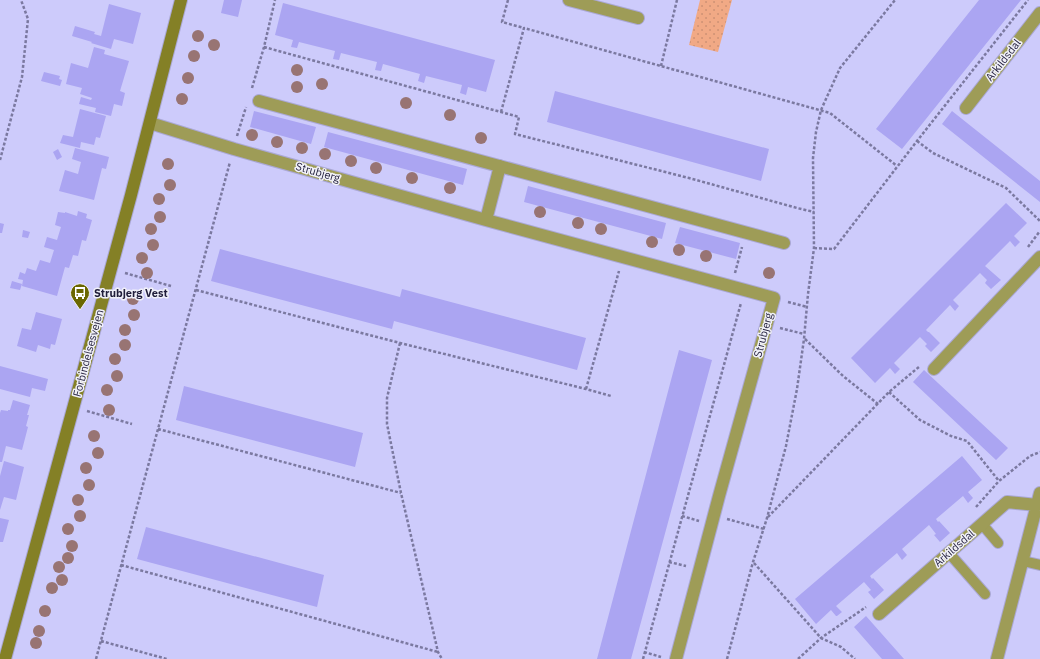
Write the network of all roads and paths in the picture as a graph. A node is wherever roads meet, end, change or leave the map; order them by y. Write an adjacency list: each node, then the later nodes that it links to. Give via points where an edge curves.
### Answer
1 (21, 0): 23 (path, via 28,19 22,77)
2 (181, 0): 20 (street, Forbindelsesvejen)
3 (275, 0): 12 (path)
4 (508, 0): 11 (path, via 502,22)
5 (569, 0): 10 (street)
6 (677, 0): 13 (path)
7 (895, 0): 18 (path, via 840,68)
8 (1028, 0): 21 (path)
9 (1040, 13): 17 (street, Arkildsdal)
10 (638, 18)
11 (524, 28): 13 (path); 19 (path)
12 (264, 46): 14 (path); 19 (path)
13 (661, 66): 18 (path)
14 (251, 91)
15 (259, 101): 24 (street)
16 (247, 106): 22 (path)
17 (966, 108)
18 (821, 110): 25 (path, via 830,113); 26 (path, via 813,158)
19 (501, 112): 26 (path, via 519,117 515,134)
20 (150, 123): 22 (street, Strubjerg); 36 (street, Forbindelsesvejen)
21 (917, 140): 25 (path); 28 (path, via 932,153 1006,188)
22 (234, 148): 27 (street, Strubjerg); 39 (path)
23 (0, 160)
24 (500, 166): 27 (street); 30 (street)
25 (897, 166): 32 (path, via 834,249)
26 (814, 212): 32 (path)
27 (486, 220): 34 (street, Strubjerg)
28 (1040, 221)
29 (1040, 231): 33 (path)
30 (746, 233): 31 (street); 38 (path)
31 (784, 243)
32 (814, 248): 42 (path)
33 (1027, 248)
34 (622, 257): 38 (street, Strubjerg); 48 (path)
35 (1040, 257): 47 (street)
36 (111, 269): 37 (path); 52 (street, Forbindelsesvejen)
37 (171, 286)
38 (731, 286): 40 (street, Strubjerg)
39 (196, 290): 46 (path); 54 (path)
40 (744, 290): 41 (street, Strubjerg); 73 (path)
41 (774, 298): 42 (path); 43 (street, Strubjerg)
42 (807, 307): 44 (path)
43 (766, 325): 44 (path); 59 (street, Strubjerg)
44 (804, 334): 45 (path)
45 (804, 338): 51 (path, via 843,376); 60 (path, via 786,446)
46 (400, 343): 48 (path); 56 (path, via 387,398 386,424)
47 (929, 366): 49 (path)
48 (586, 389): 50 (path)
49 (888, 392): 51 (path); 55 (path, via 920,420 951,436 967,440)
50 (610, 396)
51 (878, 404): 60 (path)
52 (73, 407): 53 (path); 75 (street, Forbindelsesvejen)
53 (132, 424)
54 (158, 429): 56 (path); 67 (path)
55 (999, 481)
56 (401, 493): 72 (path)
57 (1040, 493): 58 (street)
58 (1037, 505): 61 (street, Arkildsdal, via 1008,502); 65 (street)
59 (713, 515): 62 (path); 80 (street, Strubjerg)
60 (767, 518): 62 (path)
61 (982, 524): 63 (lane); 64 (street, Arkildsdal)
62 (764, 529): 66 (path)
63 (998, 543)
64 (948, 553): 69 (lane); 70 (street, Arkildsdal)
65 (1023, 561): 68 (lane); 83 (street)
66 (754, 562): 81 (path); 82 (path, via 821,638 841,647)
67 (121, 565): 71 (path); 72 (path)
68 (1040, 565)
69 (985, 594)
70 (879, 614)
71 (101, 641): 76 (path); 77 (path)
72 (438, 652): 78 (path)
73 (644, 652): 74 (path); 79 (path)
74 (663, 657)
75 (5, 659)
76 (96, 659)
77 (167, 659)
78 (442, 659)
79 (643, 659)
80 (676, 659)
81 (727, 659)
82 (855, 659)
83 (997, 659)

